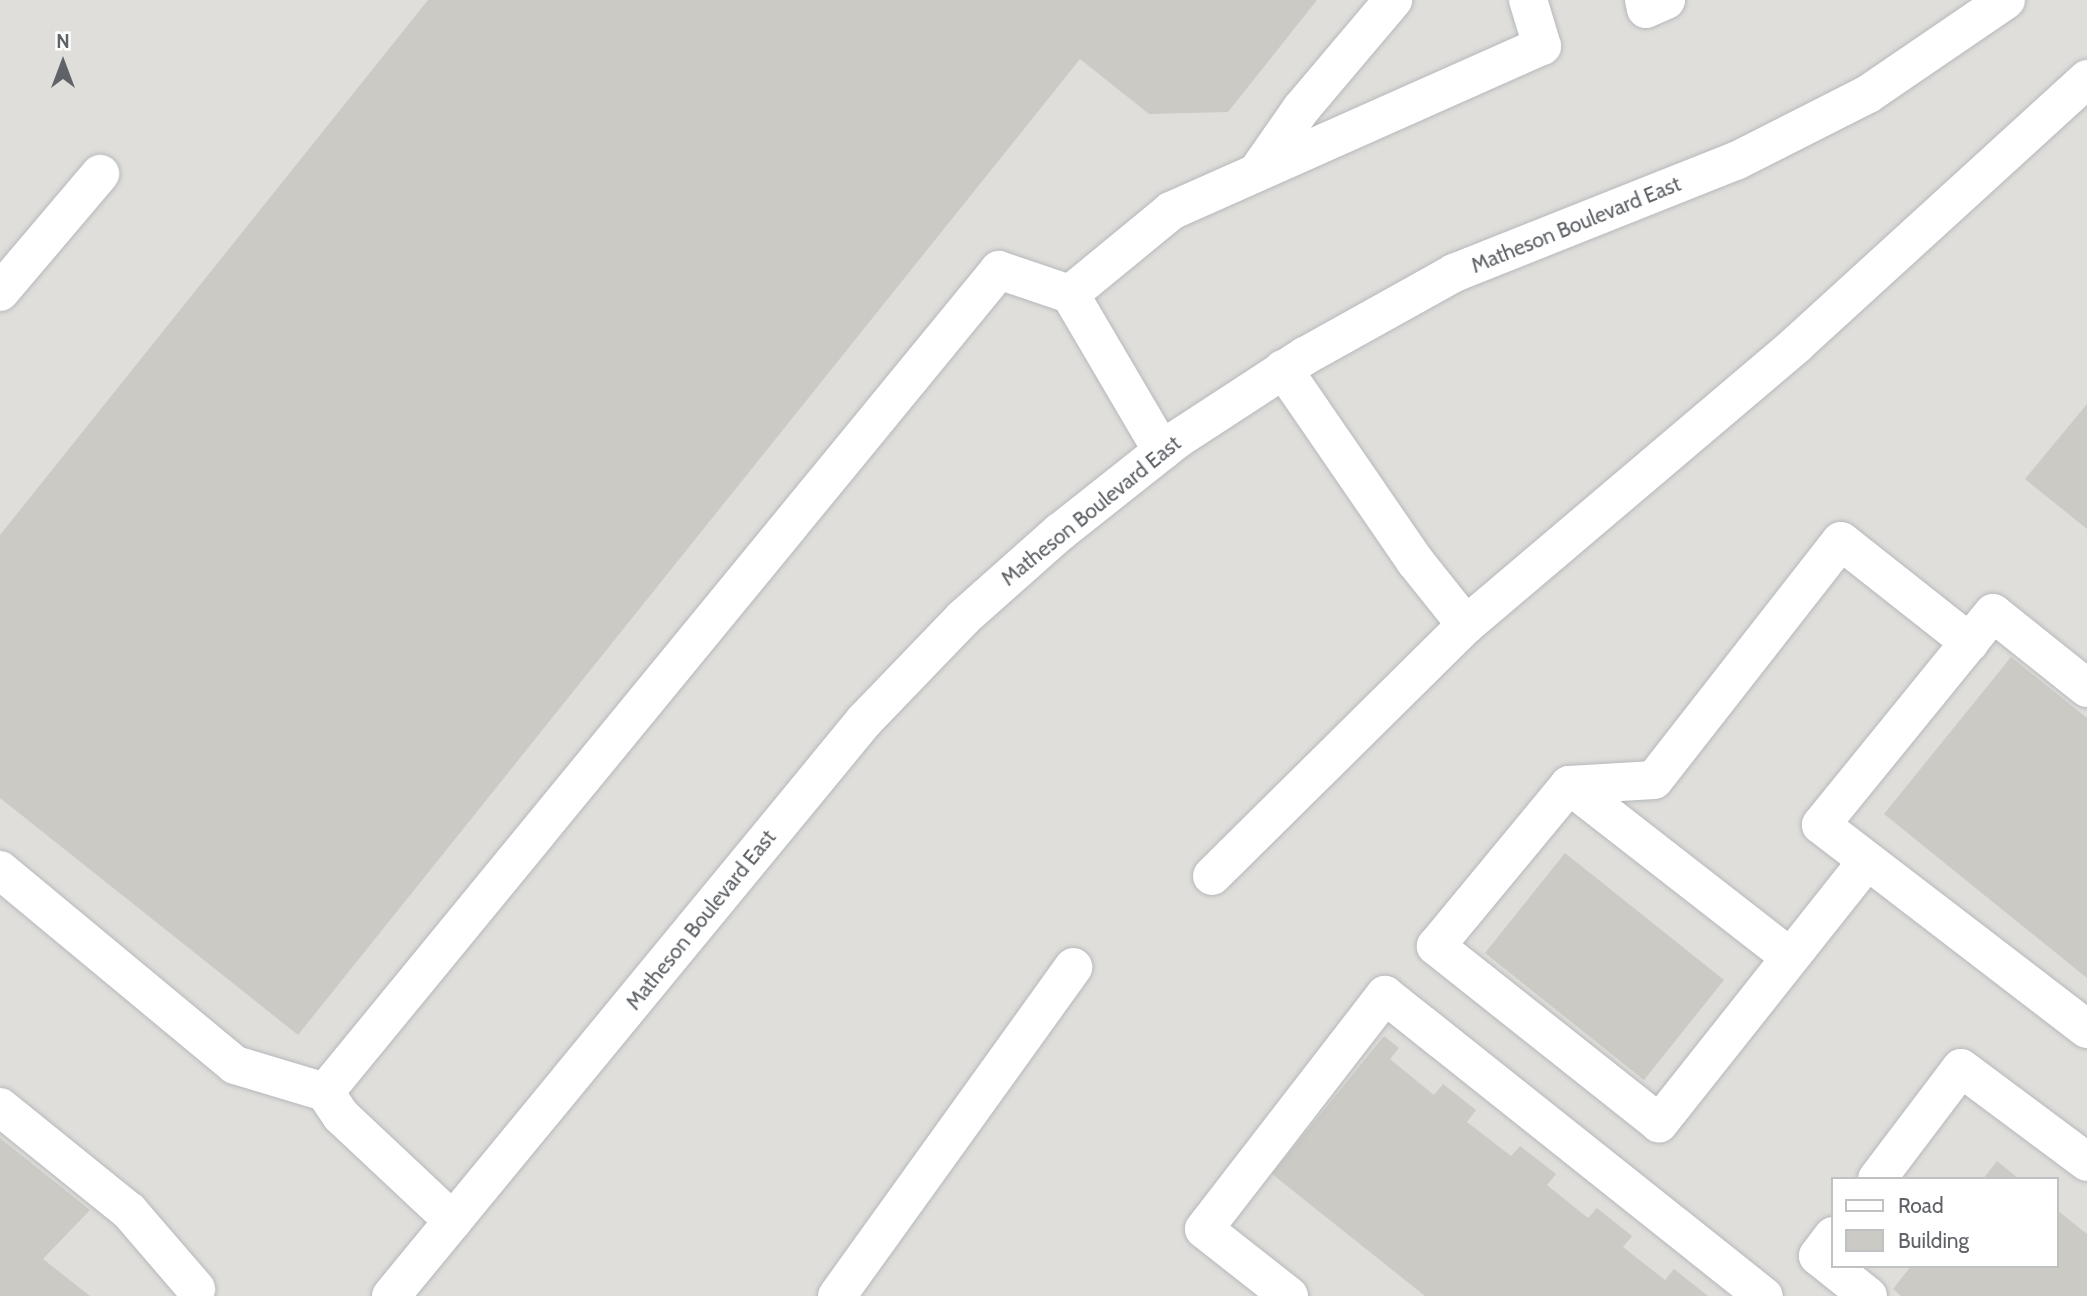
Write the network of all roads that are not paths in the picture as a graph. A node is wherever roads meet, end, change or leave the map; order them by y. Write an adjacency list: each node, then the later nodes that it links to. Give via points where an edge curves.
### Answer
1 (1393, 0): 7 (street, via 1301,109)
2 (1528, 0): 7 (street, via 1542,46)
3 (1644, 0): 4 (street, via 1647,9)
4 (1665, 0)
5 (2006, 0): 11 (street, Matheson Boulevard East, via 1868,94 1736,161 1454,273)
6 (2087, 79): 13 (street, via 1797,344)
7 (1258, 172): 10 (street, via 1171,211)
8 (100, 174): 9 (street)
9 (0, 292)
10 (1070, 294): 12 (street); 23 (street, via 999,270)
11 (1283, 369): 12 (street, Matheson Boulevard East); 13 (street, via 1415,561)
12 (1162, 451): 27 (street, Matheson Boulevard East, via 962,618 864,721)
13 (1466, 625): 19 (street)
14 (1970, 643): 15 (street, via 1993,613); 16 (street, via 1841,541 1654,780); 17 (street, via 1821,825)
15 (2087, 688)
16 (1569, 785): 20 (street); 20 (street, via 1436,946 1660,1124)
17 (1867, 861): 20 (street); 22 (street)
18 (0, 870): 23 (street, via 235,1065)
19 (1212, 876)
20 (1790, 957)
21 (1073, 967): 33 (street)
22 (2087, 1029)
23 (325, 1092): 27 (street, via 341,1116)
24 (0, 1107): 31 (street, via 129,1211)
25 (2087, 1162): 26 (street, via 1961,1068)
26 (1879, 1177)
27 (453, 1221): 32 (street, Matheson Boulevard East)
28 (1832, 1237): 29 (street, via 1818,1256)
29 (1832, 1267)
30 (1833, 1268): 36 (street)
31 (197, 1294)
32 (391, 1296)
33 (837, 1296)
34 (1289, 1296): 35 (street, via 1204,1229 1385,995)
35 (1764, 1296)
36 (1868, 1296)

